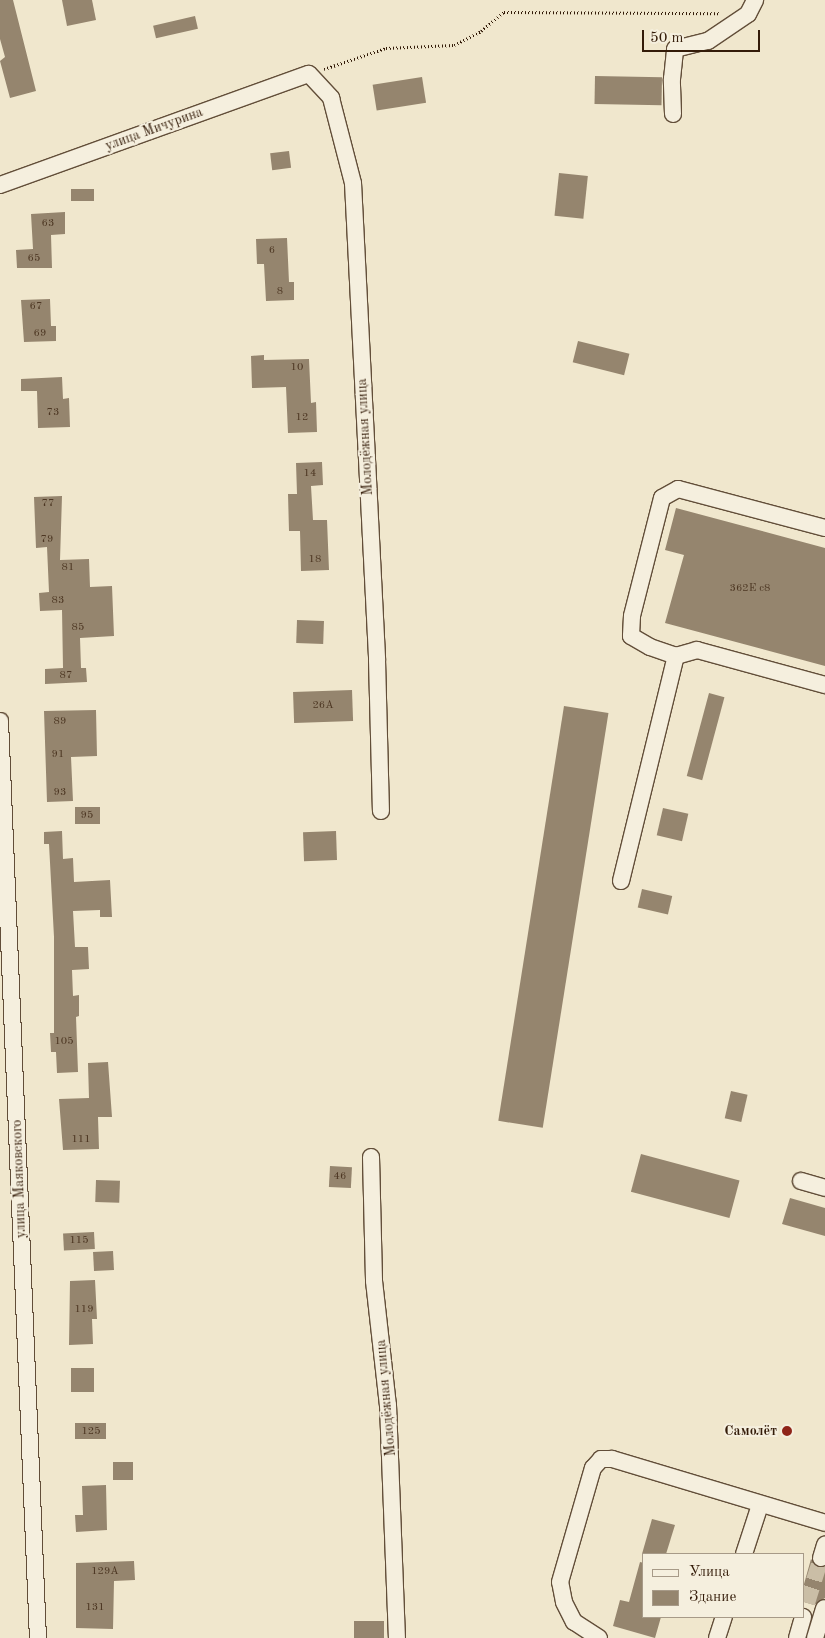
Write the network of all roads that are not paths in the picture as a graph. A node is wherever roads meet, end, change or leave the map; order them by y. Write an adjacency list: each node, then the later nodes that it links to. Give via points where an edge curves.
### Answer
1 (752, 7): 3 (street, via 708,41 675,49)
2 (309, 74): 4 (street, улица Мичурина); 9 (street, Молодёжная улица, via 331,98 353,183 377,660)
3 (673, 114)
4 (0, 185)
5 (825, 528): 6 (street, via 678,489 662,498 632,616 631,636)
6 (676, 656): 7 (street, via 697,650); 10 (street)
7 (825, 685)
8 (0, 721): 20 (street, улица Маяковского)
9 (381, 811)
10 (621, 881)
11 (371, 1158): 21 (street, Молодёжная улица, via 374,1281 388,1405)
12 (801, 1181): 13 (street)
13 (825, 1188)
14 (760, 1505): 15 (street); 16 (street); 22 (street, via 612,1459 601,1460 593,1468 560,1582 564,1602 574,1622)
15 (825, 1524)
16 (744, 1553)
17 (824, 1608): 25 (street)
18 (724, 1618): 23 (street)
19 (803, 1618): 24 (street)
20 (38, 1638)
21 (397, 1638)
22 (599, 1638)
23 (717, 1638)
24 (797, 1638)
25 (815, 1638)

